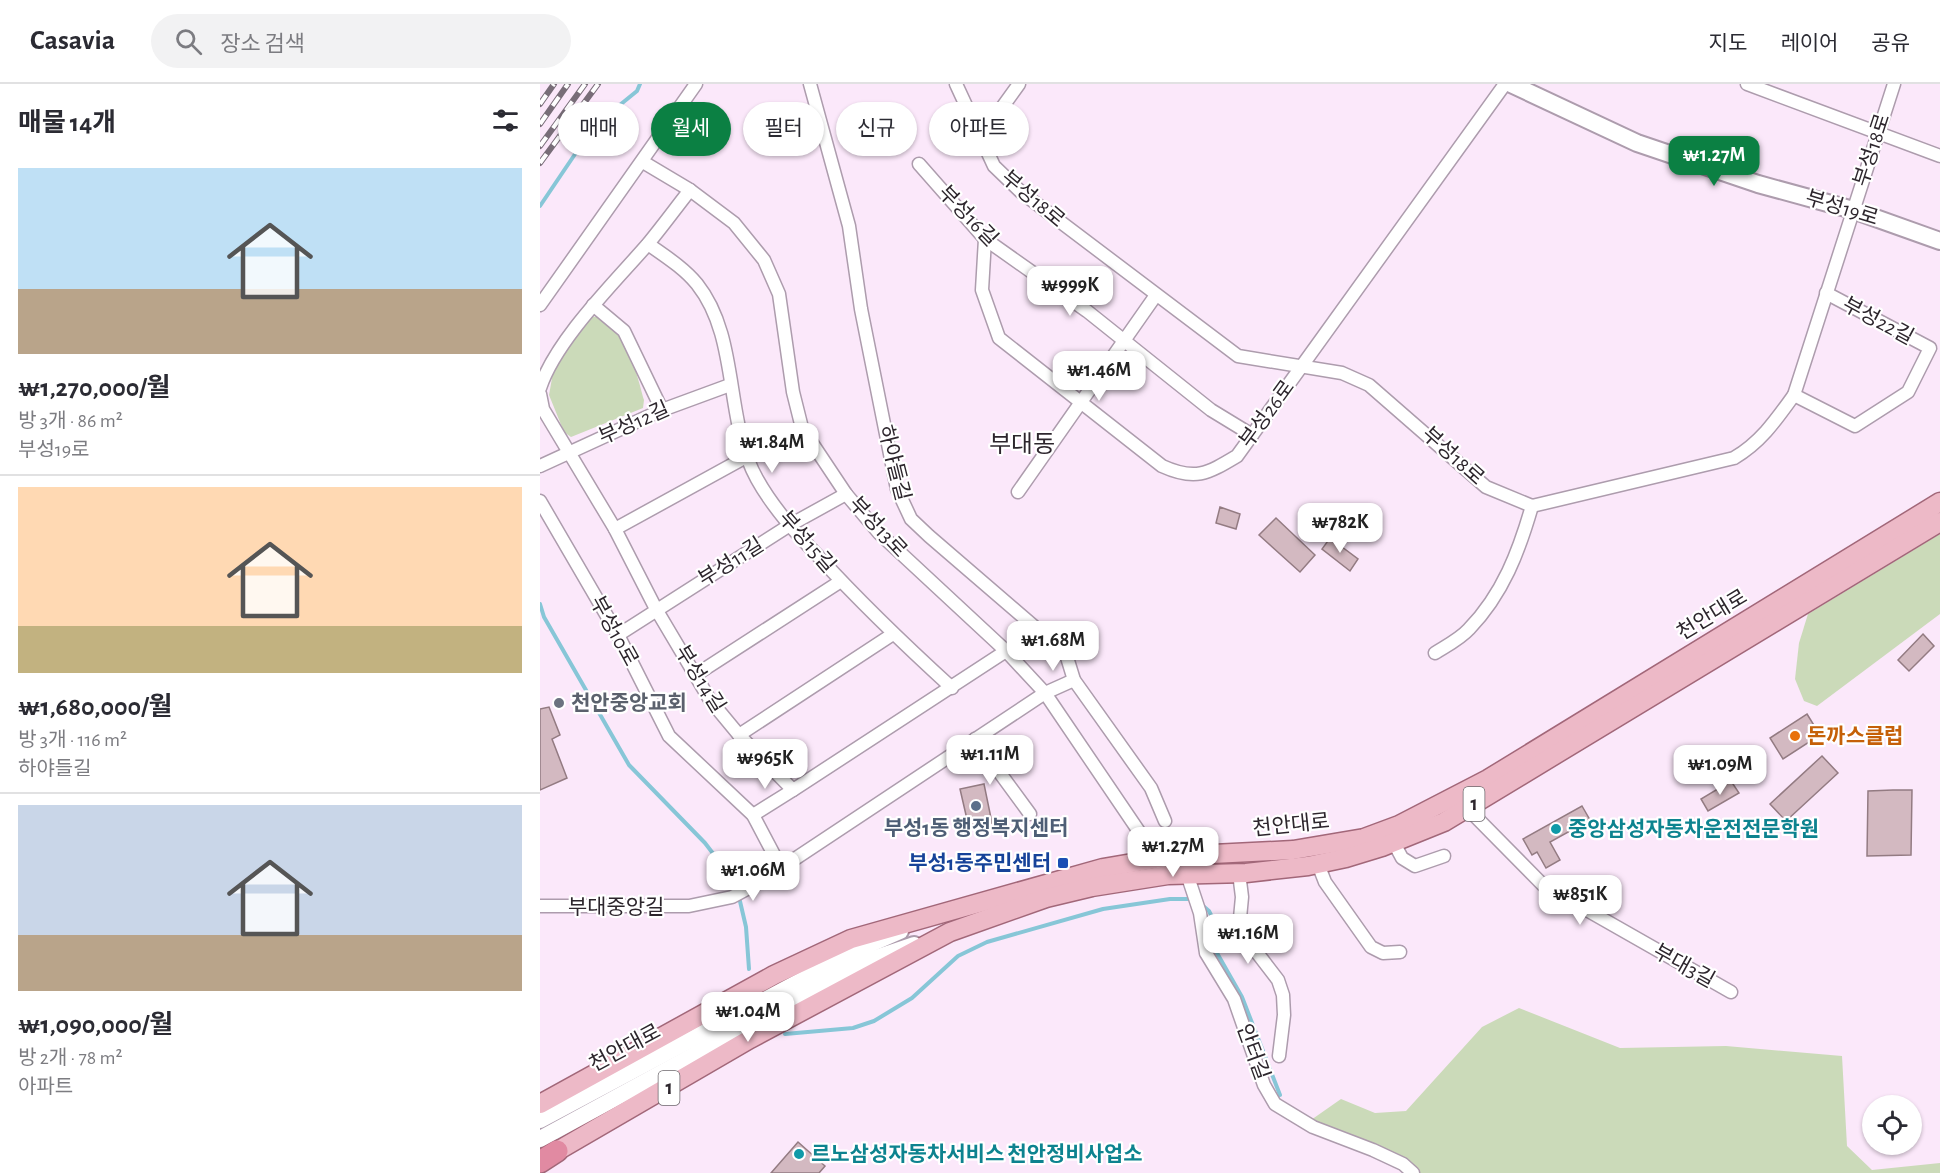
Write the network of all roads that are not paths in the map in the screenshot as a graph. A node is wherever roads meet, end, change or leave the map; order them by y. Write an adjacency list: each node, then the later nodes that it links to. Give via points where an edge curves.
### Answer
1 (696, 84): 14 (street)
2 (810, 84): 52 (street, 하야들길, via 849,226 861,309 903,505 929,536 1027,624 1059,646 1066,654)
3 (956, 84): 9 (street, 부성18로)
4 (1019, 84): 10 (street)
5 (1505, 84): 26 (street, 부성26로)
6 (1511, 84): 17 (main road, 부성19로, via 1637,143 1758,184)
7 (1747, 84): 11 (street)
8 (1894, 84): 11 (street, 부성18로)
9 (964, 102)
10 (1006, 102)
11 (1877, 135): 13 (street); 17 (street, 부성18로)
12 (989, 156): 22 (street, 부성18로, via 994,166 1022,192)
13 (1940, 156)
14 (643, 162): 16 (street, 부성13로); 23 (street)
15 (920, 164): 18 (street, 부성16길)
16 (690, 190): 20 (street); 38 (street, 부성13로, via 734,223 764,260 779,294 802,428)
17 (1853, 210): 19 (main road, 부성19로); 21 (street, 부성18로)
18 (985, 239): 25 (street, 부성16길); 31 (street, 부성26로, via 982,290 999,338)
19 (1940, 241)
20 (648, 244): 24 (street); 27 (street, 부성15길, via 697,285 721,337)
21 (1826, 293): 30 (street, 부성18로); 30 (street, 부성22길, via 1930,348 1908,392 1855,426)
22 (1156, 295): 25 (street); 26 (street, 부성18로, via 1238,356)
23 (540, 305)
24 (593, 305): 28 (street, via 545,372); 32 (street, via 624,331)
25 (1123, 340): 31 (street); 33 (street, 부성16길, via 1211,410)
26 (1301, 368): 33 (street, 부성26로); 41 (street, 부성18로, via 1342,373 1370,385 1486,487)
27 (730, 385): 32 (street, 부성12길); 35 (street, 부성15길)
28 (540, 388)
29 (540, 394): 34 (street, 부성14길, via 543,409)
30 (1794, 395): 41 (street, 부성18로, via 1770,429 1734,458)
31 (1081, 402): 33 (street, 부성26로, via 1162,466 1183,476 1204,474 1237,456); 37 (street)
32 (662, 410): 34 (street, 부성12길)
33 (1252, 435)
34 (571, 452): 36 (street, 부성12길); 44 (street, 부성14길)
35 (746, 457): 43 (street, 부성15길); 44 (street)
36 (540, 466)
37 (1018, 492)
38 (846, 494): 43 (street, 부성11길); 49 (street, 부성13로, via 879,533)
39 (540, 501): 48 (street, 부성10로)
40 (1940, 502): 63 (main road, 천안대로 / 1, via 1488,779 1399,825 1364,838 1293,850)
41 (1532, 506): 50 (street, via 1505,581 1468,630)
42 (1940, 522): 58 (main road, 천안대로 / 1)
43 (790, 525): 45 (street, 부성15길); 46 (street, 부성11길)
44 (615, 529): 46 (street, 부성14길)
45 (841, 582): 47 (street, 부성15길); 51 (street)
46 (656, 609): 48 (street, 부성11길); 51 (street, 부성14길)
47 (893, 634): 53 (street, 부성15길); 55 (street)
48 (618, 635): 60 (street, 부성10로, via 669,736)
49 (1006, 651): 53 (street); 54 (street, 부성13로)
50 (1435, 653)
51 (697, 674): 55 (street, 부성14길, via 710,700)
52 (1074, 680): 54 (street, 부대중앙길); 61 (street, 하야들길, via 1151,789)
53 (952, 688): 57 (street)
54 (1045, 693): 56 (street, 부대중앙길); 65 (street, 부성13로)
55 (739, 735): 57 (street, 부성14길)
56 (975, 739): 59 (street); 67 (street, 부대중앙길)
57 (793, 790): 60 (street)
58 (1467, 808): 62 (main road, 천안대로 / 1); 75 (street, 부대3길, via 1543,885)
59 (1030, 814)
60 (753, 815): 67 (street, 부성10로)
61 (1166, 821)
62 (1394, 843): 64 (street, via 1402,858 1414,866); 66 (main road, 천안대로 / 1)
63 (1181, 856): 65 (main road, 천안대로 / 1); 70 (street, 안터길)
64 (1444, 856)
65 (1157, 857): 69 (street, 부성13로); 72 (main road, 천안대로 / 1, via 1089,871)
66 (1318, 864): 68 (main road, 천안대로 / 1); 74 (street, via 1325,882 1371,947 1383,953)
67 (781, 868): 71 (street, 부대중앙길, via 732,897 689,906)
68 (1239, 873): 70 (main road, 천안대로 / 1); 76 (street, via 1240,918 1245,937 1278,980 1283,995)
69 (1168, 875): 70 (main road, 천안대로 / 1); 73 (main road, 천안대로 / 1, via 1046,898)
70 (1191, 883): 81 (street, 안터길, via 1206,952 1234,999 1264,1085 1275,1104 1313,1127 1373,1150)
71 (540, 906)
72 (931, 917): 77 (main road, 1, via 881,929 818,953); 78 (main road, 천안대로, via 868,945)
73 (950, 932): 79 (main road, 천안대로, via 867,961); 80 (main road, 1, via 750,1039)
74 (1400, 952)
75 (1731, 992)
76 (1279, 1056)
77 (540, 1104)
78 (540, 1120)
79 (540, 1138)
80 (546, 1158)
81 (1413, 1173)

